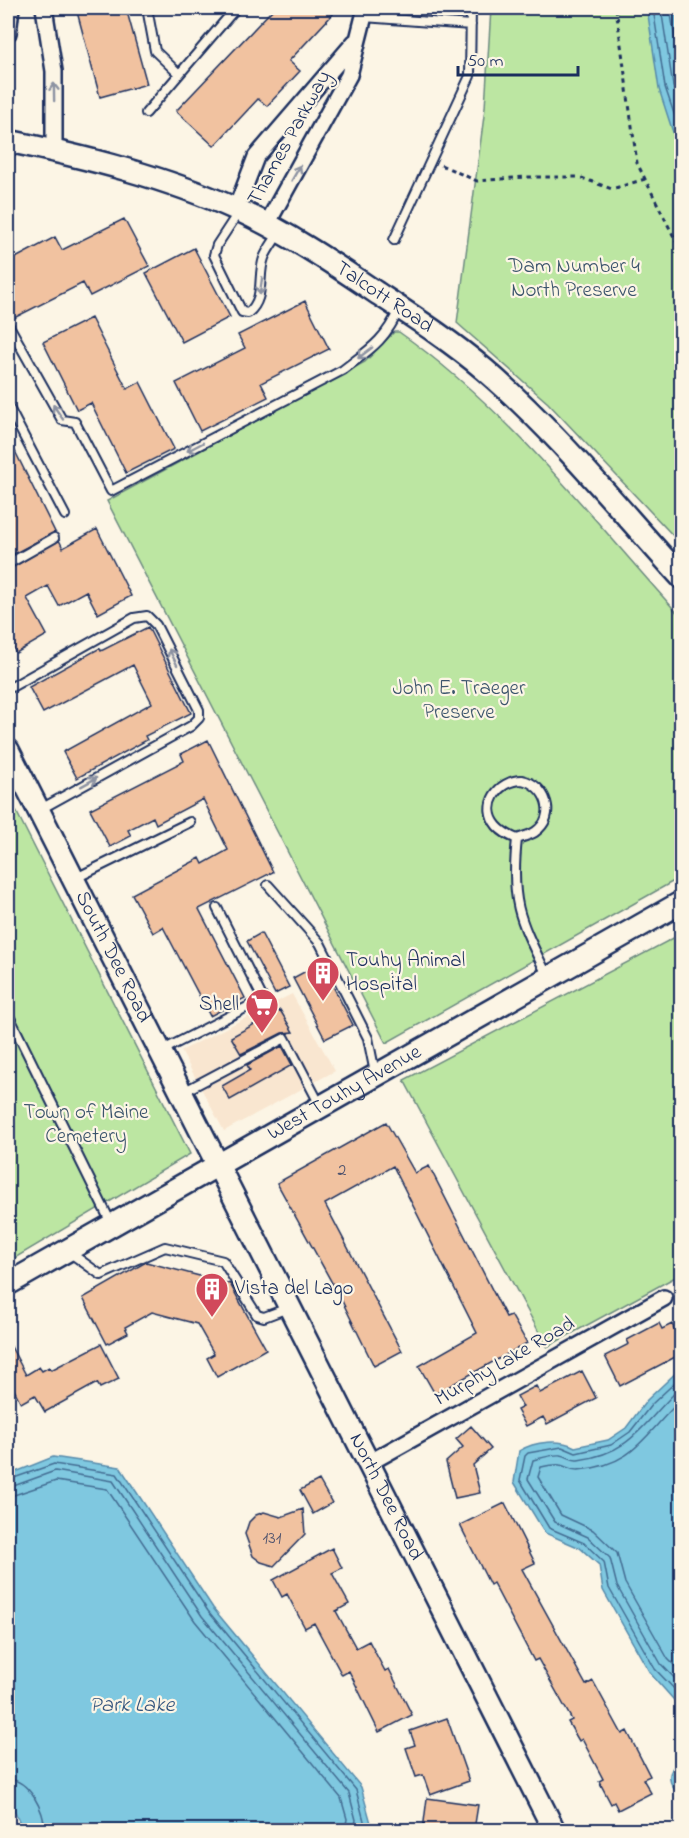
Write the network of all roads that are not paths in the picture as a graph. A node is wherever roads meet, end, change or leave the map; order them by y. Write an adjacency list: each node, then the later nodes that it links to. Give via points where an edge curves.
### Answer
1 (11, 8): 8 (street)
2 (44, 8): 13 (street, one-way to 2, via 54,71)
3 (147, 8): 10 (lane, via 155,51)
4 (236, 8): 10 (lane)
5 (471, 8): 7 (lane)
6 (365, 12): 7 (lane); 9 (street, Thames Parkway)
7 (471, 25): 16 (lane, via 470,76)
8 (8, 33)
9 (358, 37): 14 (street, Thames Parkway, via 256,157); 15 (street, Thames Parkway, one-way to 9, via 349,75)
10 (179, 74): 11 (lane)
11 (146, 113)
12 (8, 141): 13 (main road, Talcott Road)
13 (54, 150): 14 (main road, Talcott Road)
14 (238, 210): 15 (main road, Talcott Road); 15 (lane, one-way to 14, via 255,308 242,312 214,255)
15 (273, 228): 17 (main road, Talcott Road)
16 (394, 240)
17 (399, 307): 18 (lane, one-way to 18, via 390,329 376,345 343,370 111,491 75,422 62,420); 23 (main road, Talcott Road, via 485,370 546,429)
18 (8, 324)
19 (8, 406): 20 (lane)
20 (65, 515)
21 (54, 538): 22 (lane)
22 (8, 564)
23 (681, 578)
24 (8, 689): 26 (lane, one-way to 24, via 191,726 200,718 199,710 156,625 147,616 134,618)
25 (8, 750): 26 (main road, South Dee Road)
26 (38, 811): 29 (main road, South Dee Road)
27 (190, 822): 29 (lane)
28 (517, 839): 28 (lane, via 542,826 548,812 542,792 522,780 504,785 491,802 498,828); 33 (lane, via 513,879 516,900 523,927)
29 (72, 880): 35 (main road, South Dee Road)
30 (268, 885): 36 (lane, via 320,943 368,1038)
31 (681, 902): 33 (main road, West Touhy Avenue)
32 (218, 908): 35 (lane, via 263,999)
33 (548, 977): 36 (main road, West Touhy Avenue)
34 (8, 1014): 40 (lane)
35 (159, 1052): 37 (main road, South Dee Road)
36 (375, 1075): 38 (main road, West Touhy Avenue)
37 (180, 1094): 38 (lane, via 285,1038); 39 (main road, South Dee Road)
38 (320, 1105): 39 (main road, West Touhy Avenue)
39 (215, 1165): 40 (main road, West Touhy Avenue); 44 (main road, North Dee Road)
40 (112, 1225): 41 (main road, West Touhy Avenue)
41 (67, 1251): 42 (main road, West Touhy Avenue); 44 (lane, via 101,1275 165,1247 184,1250 223,1261 257,1316)
42 (8, 1284)
43 (664, 1298): 45 (street, Murphy Lake Road)
44 (288, 1308): 45 (main road, North Dee Road)
45 (367, 1464): 46 (main road, North Dee Road)
46 (554, 1830)

